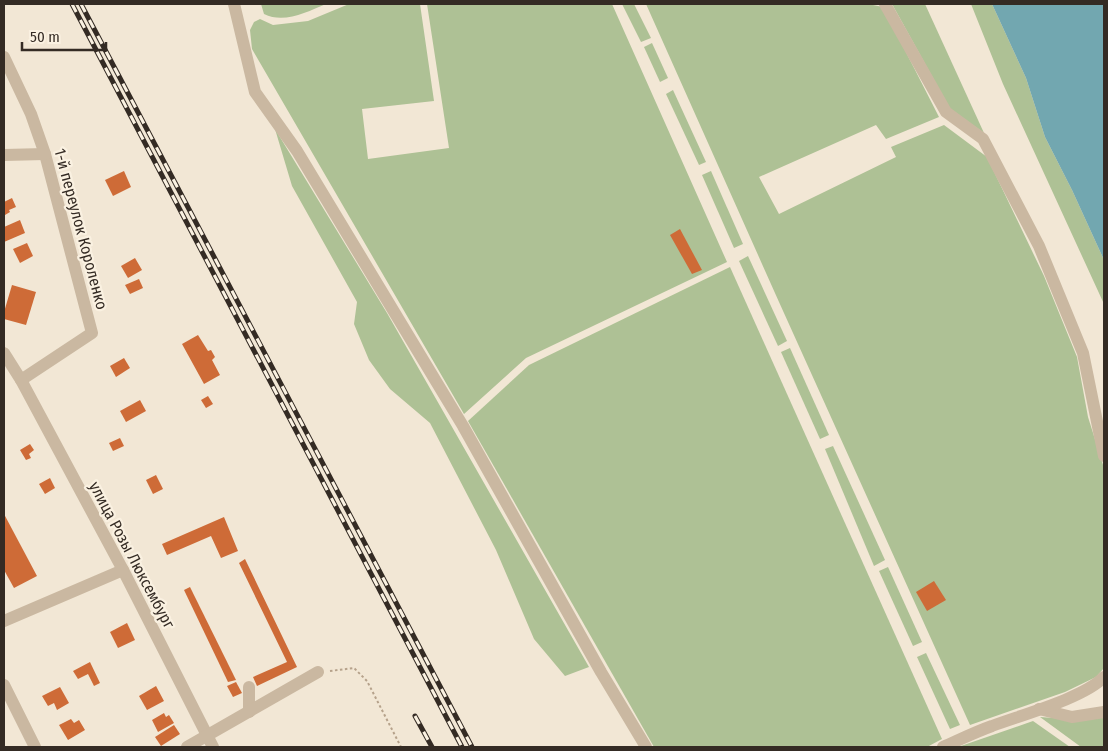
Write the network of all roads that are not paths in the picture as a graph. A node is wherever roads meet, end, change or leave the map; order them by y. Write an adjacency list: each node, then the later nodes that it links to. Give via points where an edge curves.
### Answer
1 (234, 4): 21 (street, via 255,92 297,151 463,426)
2 (885, 4): 8 (street, via 946,112 983,139 1039,246 1083,353)
3 (4, 57): 5 (street, 1-й переулок Короленко, via 31,114)
4 (4, 154): 5 (street)
5 (45, 154): 7 (street, 1-й переулок Короленко, via 92,333)
6 (4, 353): 7 (street, улица Розы Люксембург)
7 (21, 380): 9 (street, улица Розы Люксембург)
8 (1104, 456)
9 (123, 570): 10 (street); 18 (street, улица Розы Люксембург)
10 (5, 618)
11 (318, 672): 16 (street)
12 (1104, 677): 15 (street, via 1072,696)
13 (4, 685): 19 (street)
14 (249, 687): 16 (street)
15 (1039, 709): 17 (street, via 1072,717); 22 (street)
16 (249, 712): 18 (street)
17 (1104, 712)
18 (210, 742): 20 (street)
19 (36, 747)
20 (187, 747)
21 (646, 747)
22 (943, 747)

